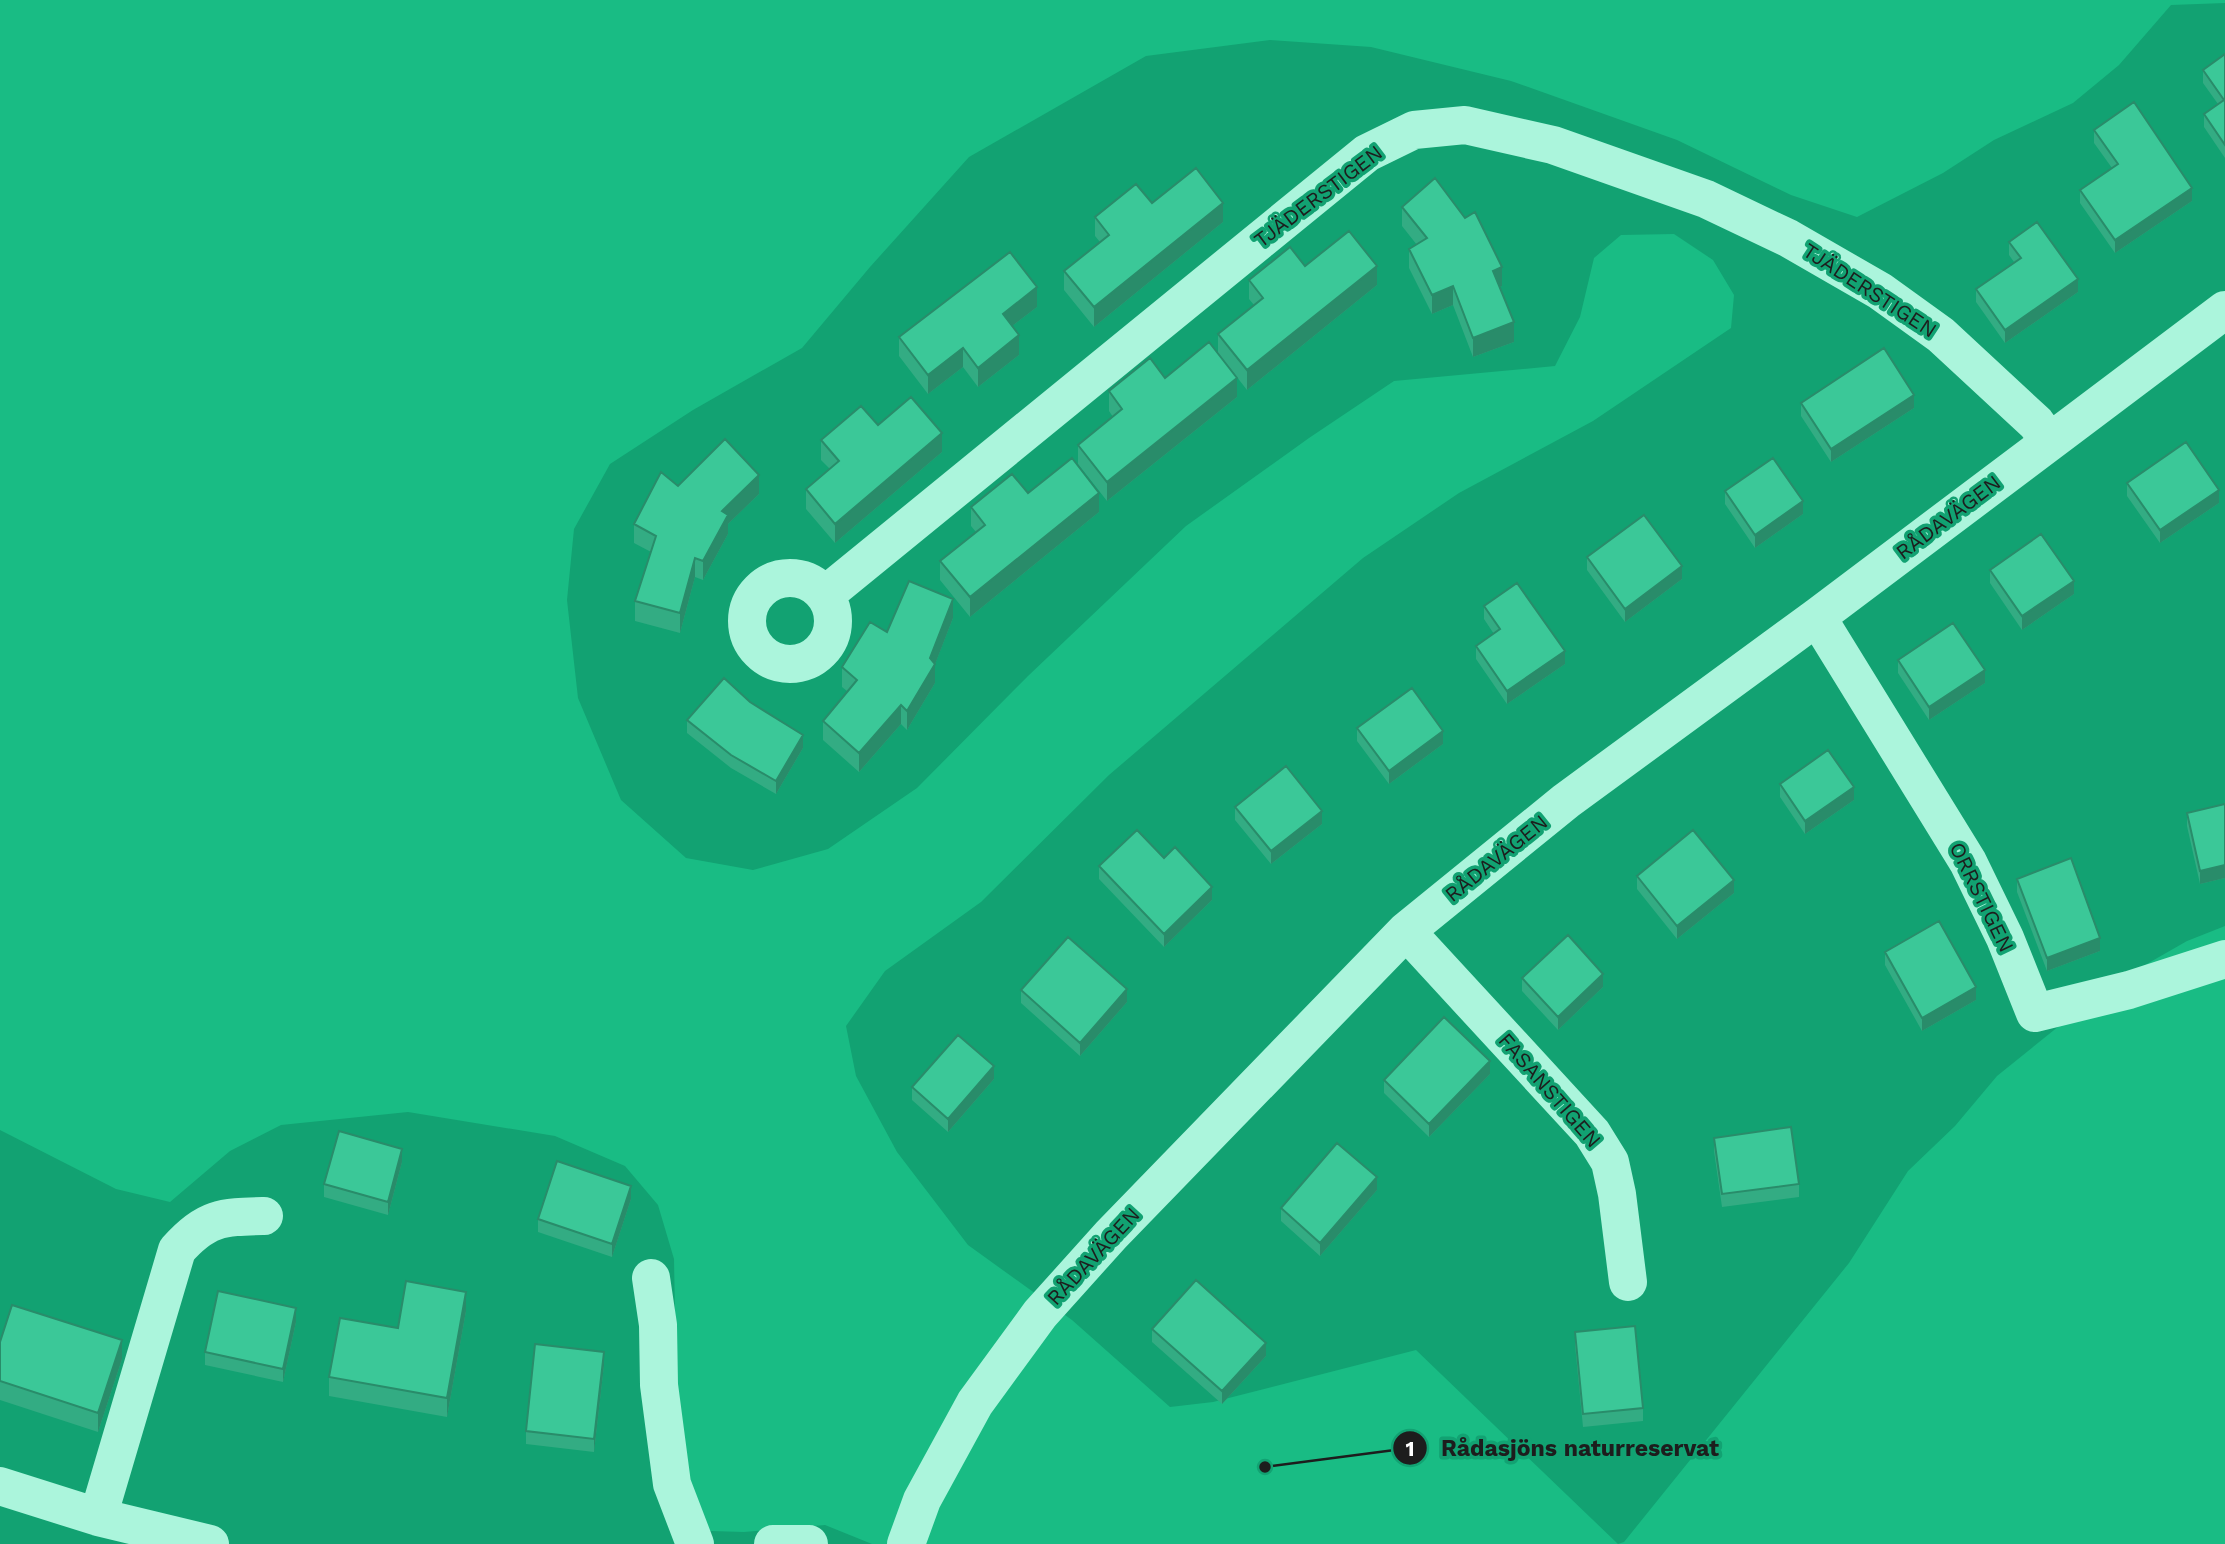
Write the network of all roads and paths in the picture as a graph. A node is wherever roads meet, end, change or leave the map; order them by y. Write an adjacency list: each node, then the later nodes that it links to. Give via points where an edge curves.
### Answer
1 (2225, 310): 2 (street, RÅDAVÄGEN)
2 (2049, 441): 3 (street, TJÄDERSTIGEN, via 2036,423 1941,335 1880,291 1788,238 1706,199 1553,145 1465,125 1414,130 1367,153); 4 (street, RÅDAVÄGEN)
3 (825, 595)
4 (1816, 617): 5 (street, RÅDAVÄGEN, via 1566,801); 6 (street, ORRSTIGEN, via 1968,862 2035,1013 2129,990)
5 (1406, 931): 9 (street, FASANSTIGEN, via 1592,1133 1609,1163 1617,1194); 16 (street, RÅDAVÄGEN, via 1040,1314 975,1403 922,1500)
6 (2225, 959)
7 (264, 1216): 11 (street, via 227,1217 195,1229 177,1250)
8 (651, 1278): 13 (street, via 672,1484)
9 (1628, 1282)
10 (0, 1486): 11 (street)
11 (97, 1517): 12 (street)
12 (210, 1544)
13 (695, 1544)
14 (773, 1544): 15 (street)
15 (808, 1544)
16 (906, 1544)

